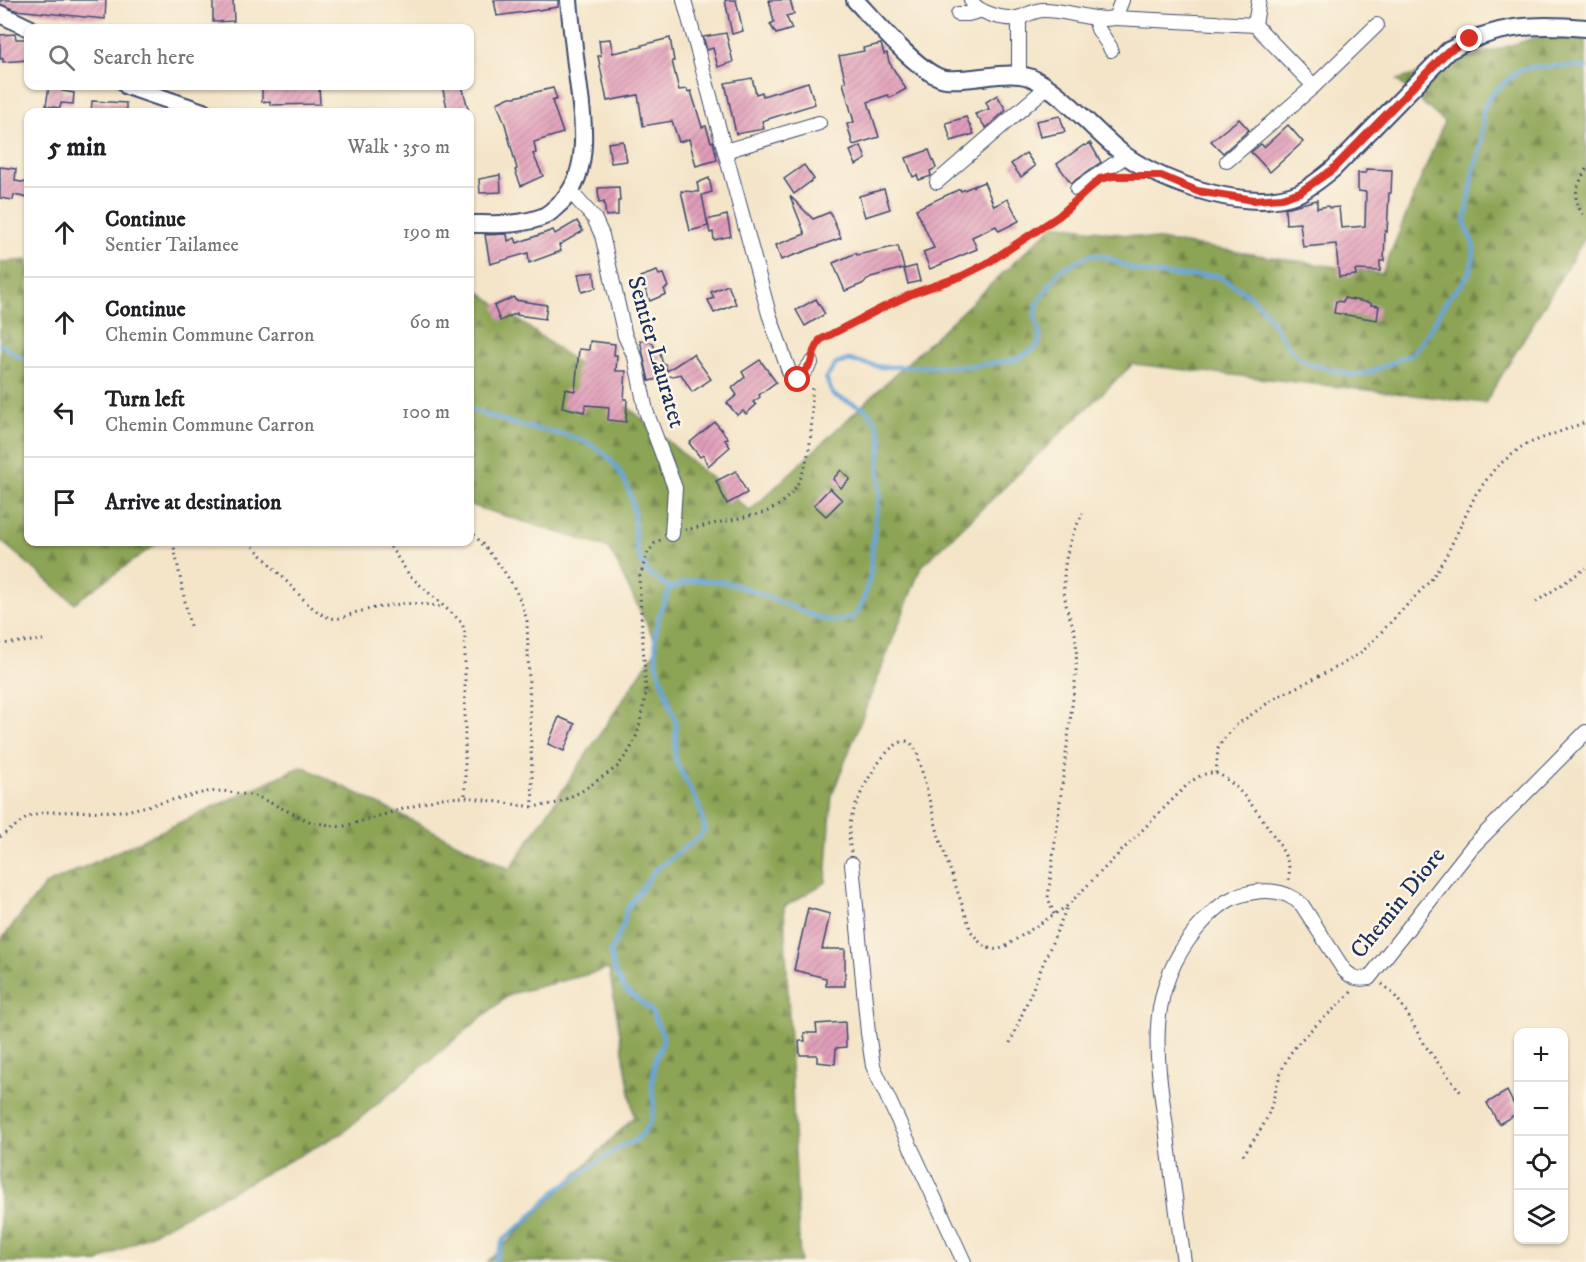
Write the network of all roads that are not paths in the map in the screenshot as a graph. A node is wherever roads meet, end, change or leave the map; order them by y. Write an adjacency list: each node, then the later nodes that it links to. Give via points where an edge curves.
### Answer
1 (569, 0): 27 (street, via 583,124 583,149)
2 (684, 0): 23 (street)
3 (855, 0): 17 (street, via 921,67 945,80)
4 (1122, 0): 10 (street)
5 (1259, 0): 12 (street)
6 (975, 5): 8 (street, via 968,14); 9 (street, via 986,14)
7 (0, 14): 14 (street)
8 (958, 14)
9 (1019, 18): 11 (street, via 1044,10); 17 (street)
10 (1114, 18): 11 (street); 12 (street)
11 (1095, 19): 16 (street)
12 (1255, 25): 18 (street)
13 (1377, 25): 18 (street)
14 (24, 26)
15 (1586, 28): 24 (street, via 1510,28 1470,39 1448,51 1332,170 1300,192 1282,198 1254,200 1197,191)
16 (1111, 50)
17 (1019, 75): 19 (street)
18 (1314, 86): 25 (street)
19 (1047, 87): 24 (street); 26 (street)
20 (139, 90): 21 (street)
21 (191, 108)
22 (819, 123): 23 (street)
23 (725, 151): 30 (street, via 768,314 792,380 798,380)
24 (1126, 156): 28 (street)
25 (1227, 161)
26 (938, 182)
27 (570, 191): 29 (street, via 544,217 514,225); 31 (street, Sentier Lauratet, via 594,218 602,235 646,411 675,488)
28 (1078, 194)
29 (474, 224)
30 (811, 363)
31 (672, 534)
32 (1586, 732): 35 (street, Chemin Diore, via 1472,848 1365,979 1351,977 1344,970 1302,905 1290,896 1272,891 1236,897 1220,906 1189,939 1162,990 1156,1056)
33 (852, 864): 34 (street, via 873,1066)
34 (964, 1262)
35 (1184, 1262)

